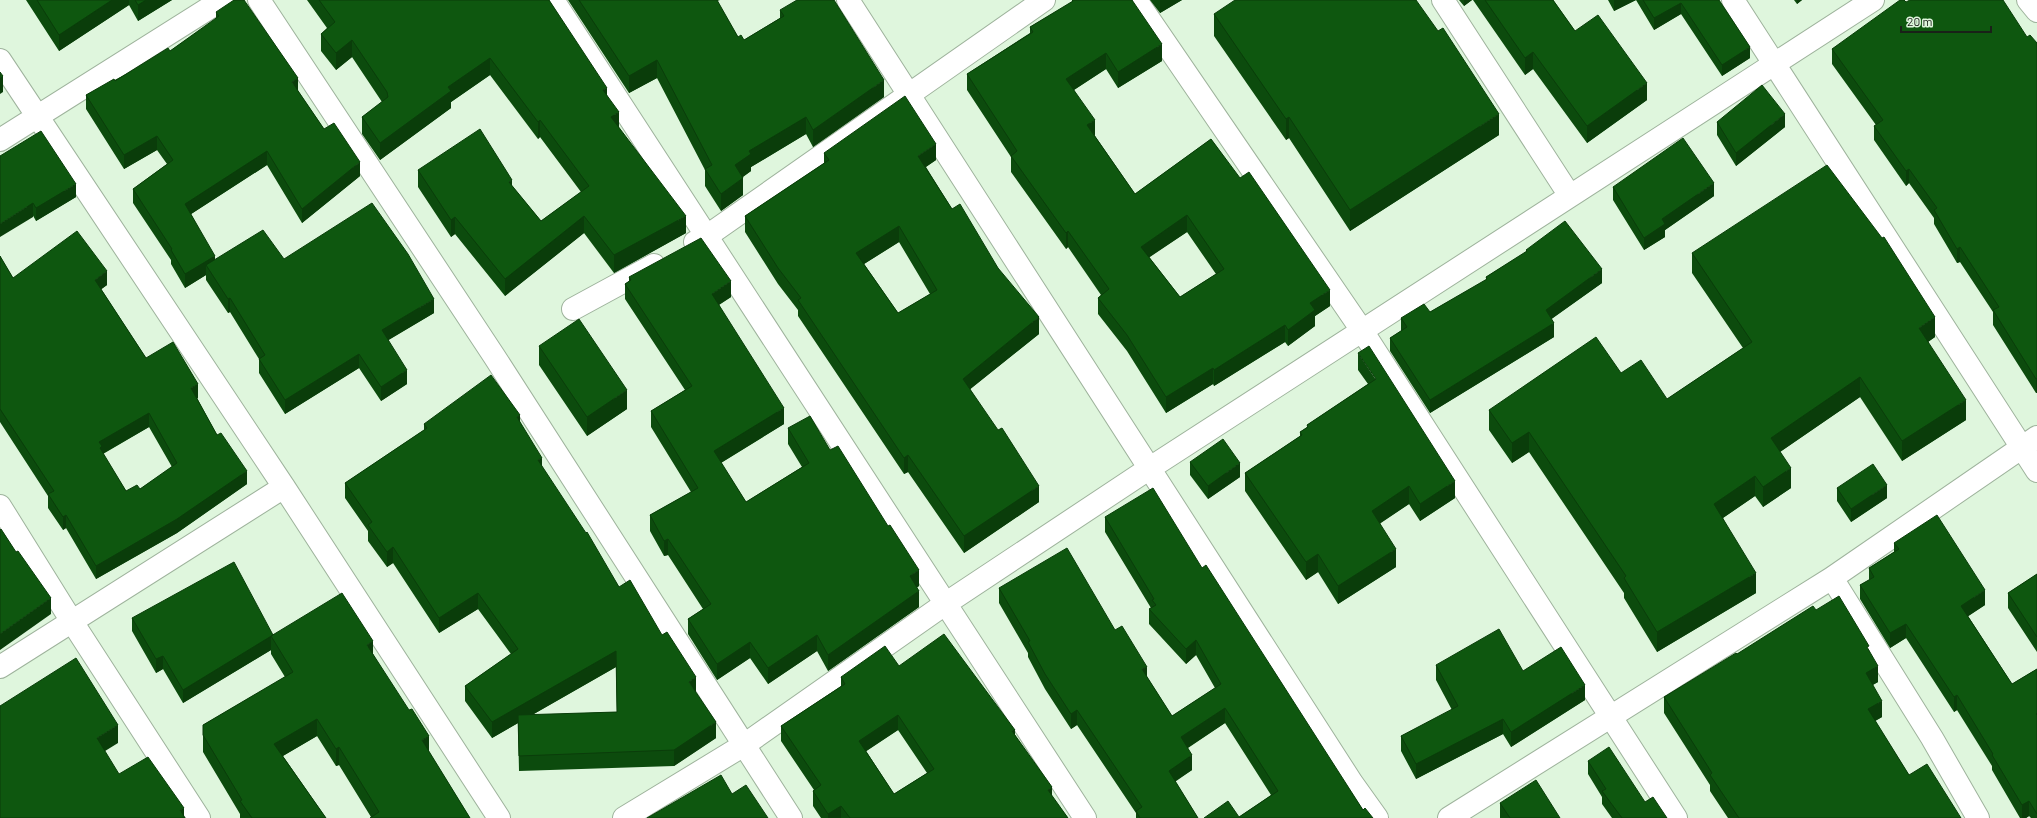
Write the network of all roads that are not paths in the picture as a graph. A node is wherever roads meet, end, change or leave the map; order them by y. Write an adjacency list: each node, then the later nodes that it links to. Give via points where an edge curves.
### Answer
1 (222, 0): 15 (street)
2 (258, 0): 31 (street, via 498,362)
3 (553, 0): 18 (street)
4 (848, 0): 14 (street)
5 (1044, 0): 14 (street)
6 (1136, 0): 20 (street)
7 (1443, 0): 17 (street)
8 (1733, 0): 13 (street)
9 (1873, 0): 13 (street)
10 (2028, 0): 11 (street)
11 (2037, 11)
12 (0, 60): 15 (street)
13 (1774, 63): 17 (street); 21 (street)
14 (909, 93): 18 (street); 22 (street)
15 (37, 116): 16 (street); 24 (street)
16 (0, 140)
17 (1570, 196): 20 (street)
18 (707, 236): 19 (street); 27 (street)
19 (573, 309)
20 (1361, 329): 22 (street); 30 (street)
21 (2029, 442): 23 (street); 26 (street)
22 (1150, 468): 27 (street); 37 (street)
23 (2037, 471)
24 (284, 486): 28 (street); 33 (street)
25 (0, 506): 28 (street)
26 (1832, 578): 30 (street); 40 (street, via 1932,738)
27 (945, 604): 31 (street); 36 (street)
28 (71, 620): 29 (street); 32 (street)
29 (0, 667)
30 (1612, 718): 38 (street); 39 (street)
31 (744, 744): 34 (street); 35 (street)
32 (199, 818)
33 (499, 818)
34 (624, 818)
35 (791, 818)
36 (1085, 818)
37 (1377, 818)
38 (1449, 818)
39 (1676, 818)
40 (1978, 818)

